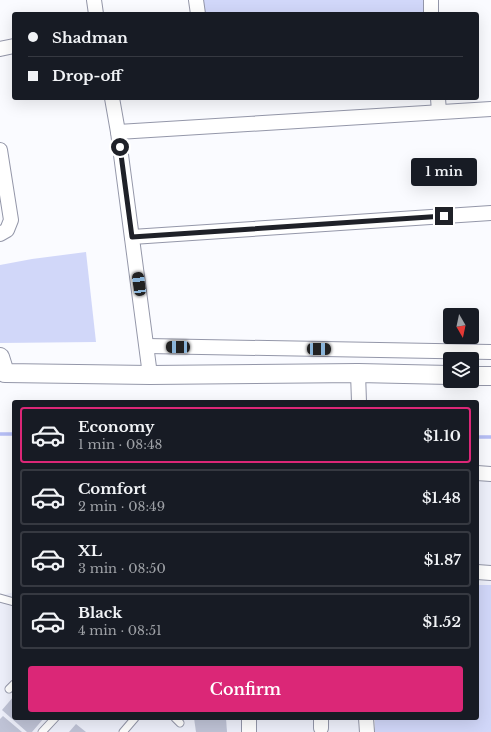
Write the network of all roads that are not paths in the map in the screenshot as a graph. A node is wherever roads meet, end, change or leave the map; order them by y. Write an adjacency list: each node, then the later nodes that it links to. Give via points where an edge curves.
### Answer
1 (94, 0): 4 (street)
2 (196, 0): 5 (street)
3 (431, 0): 6 (street)
4 (96, 12)
5 (198, 12)
6 (431, 12)
7 (12, 46): 8 (street)
8 (0, 49)
9 (112, 100): 13 (street)
10 (438, 100): 12 (street)
11 (491, 109): 12 (street)
12 (439, 112): 13 (street)
13 (118, 132): 17 (street)
14 (0, 150): 16 (street, via 11,220 7,230)
15 (491, 213): 17 (street)
16 (0, 234)
17 (132, 237): 18 (street)
18 (147, 346): 19 (street); 22 (street)
19 (491, 352)
20 (2, 368): 22 (street)
21 (358, 373): 22 (street); 23 (street); 26 (street)
22 (150, 375)
23 (443, 376)
24 (479, 376): 25 (street)
25 (491, 376)
26 (358, 400)
27 (479, 473): 28 (street)
28 (491, 474)
29 (479, 572): 30 (street)
30 (491, 573)
31 (0, 598): 32 (lane)
32 (12, 601)
33 (53, 720): 37 (lane)
34 (133, 720): 38 (lane)
35 (249, 720): 39 (street)
36 (366, 720): 40 (street)
37 (42, 732)
38 (123, 732)
39 (249, 732)
40 (367, 732)

